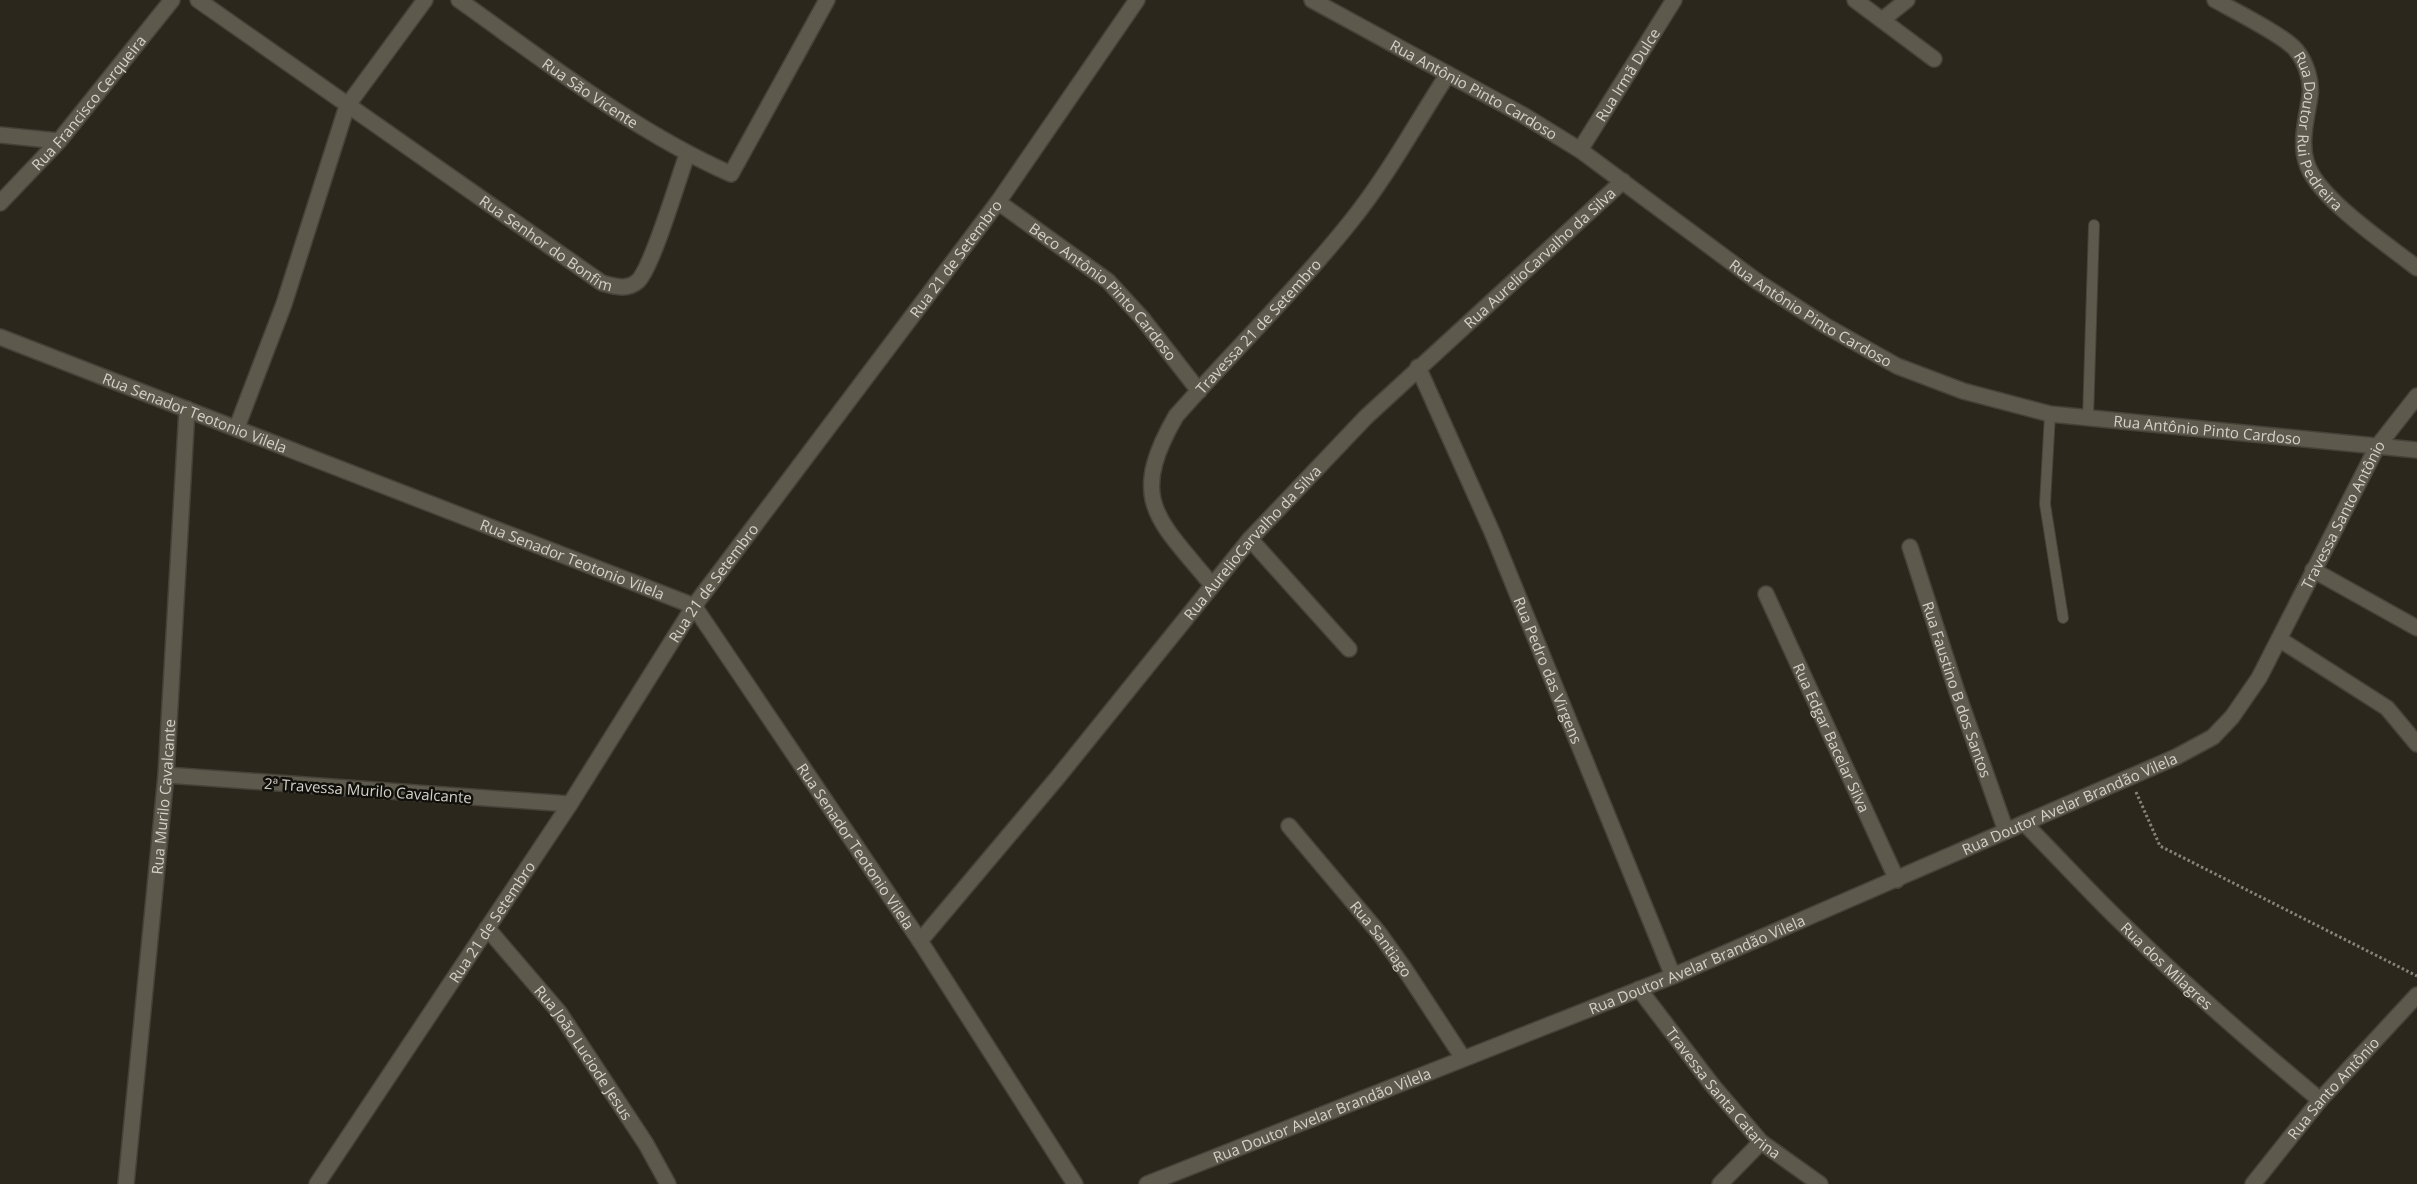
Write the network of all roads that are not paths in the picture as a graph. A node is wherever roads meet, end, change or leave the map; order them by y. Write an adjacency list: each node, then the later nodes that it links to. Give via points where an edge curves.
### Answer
1 (172, 0): 17 (street, Rua Francisco Cerqueira)
2 (198, 0): 15 (street, Rua Senhor do Bonfim)
3 (425, 0): 15 (street)
4 (459, 0): 19 (street, Rua São Vicente)
5 (827, 0): 19 (street, Rua São Vicente, via 731,174)
6 (1137, 0): 21 (street, Rua 21 de Setembro)
7 (1312, 0): 14 (street, Rua Antônio Pinto Cardoso)
8 (1674, 0): 18 (street, Rua Irmã Dulce)
9 (1855, 0): 12 (street)
10 (1906, 0): 12 (street)
11 (2215, 0): 24 (street, Rua Doutor Rui Pedreira, via 2296,49 2307,70 2310,90 2304,144 2306,161 2315,180 2337,204)
12 (1882, 20): 13 (street)
13 (1934, 59)
14 (1448, 74): 18 (street, Rua Antônio Pinto Cardoso); 27 (street, Travessa 21 de Setembro, via 1379,184 1353,219 1244,344)
15 (347, 106): 19 (street, Rua Senhor do Bonfim, via 602,283 621,288 638,281 649,263); 32 (street, via 284,304)
16 (0, 134): 17 (street)
17 (59, 141): 22 (street, Rua Francisco Cerqueira)
18 (1580, 150): 20 (street, Rua Antônio Pinto Cardoso)
19 (687, 155)
20 (1623, 181): 26 (street, Rua AurelioCarvalho da Silva); 30 (street, Rua Antônio Pinto Cardoso, via 1758,282 1897,366 1963,391)
21 (998, 202): 27 (street, Beco Antônio Pinto Cardoso, via 1108,281 1142,318); 40 (street, Rua 21 de Setembro)
22 (0, 203)
23 (2094, 225): 31 (lane)
24 (2417, 268)
25 (0, 337): 29 (street, Rua Senador Teotonio Vilela)
26 (1418, 367): 35 (street, Rua AurelioCarvalho da Silva); 55 (street, Rua Pedro das Virgens, via 1525,612)
27 (1198, 390): 38 (street, Travessa 21 de Setembro, via 1176,416 1162,441 1150,486 1158,517)
28 (2417, 396): 33 (street, Travessa Santo Antônio)
29 (186, 410): 32 (street, Rua Senador Teotonio Vilela); 47 (street, Rua Murilo Cavalcante)
30 (2050, 414): 31 (street, Rua Antônio Pinto Cardoso); 41 (lane, via 2045,504)
31 (2088, 418): 33 (street, Rua Antônio Pinto Cardoso)
32 (237, 427): 40 (street, Rua Senador Teotonio Vilela)
33 (2377, 447): 34 (street, Rua Antônio Pinto Cardoso); 37 (street, Travessa Santo Antônio)
34 (2417, 450)
35 (1250, 539): 38 (street, Rua AurelioCarvalho da Silva); 44 (street)
36 (1910, 547): 51 (street, Rua Faustino B dos Santos)
37 (2313, 570): 42 (street); 43 (street, Travessa Santo Antônio)
38 (1212, 585): 54 (street, Rua AurelioCarvalho da Silva)
39 (1766, 594): 52 (street, Rua Edgar Bacelar Silva)
40 (694, 606): 48 (street, Rua 21 de Setembro); 54 (street, Rua Senador Teotonio Vilela)
41 (2063, 618)
42 (2417, 628)
43 (2279, 639): 45 (street, Travessa Santo Antônio, via 2259,678); 46 (street, via 2387,708)
44 (1349, 649)
45 (2232, 717): 49 (street, Rua Doutor Avelar Brandão Vilela, via 2213,737 2176,758)
46 (2417, 744)
47 (166, 775): 48 (street, 2ª Travessa Murilo Cavalcante); 62 (street, Rua Murilo Cavalcante)
48 (570, 804): 53 (street, Rua 21 de Setembro)
49 (2024, 823): 51 (street, Rua Doutor Avelar Brandão Vilela); 59 (street, Rua dos Milagres, via 2126,928 2241,1034)
50 (1290, 826): 58 (street, Rua Santiago, via 1379,934)
51 (2006, 831): 52 (street, Rua Doutor Avelar Brandão Vilela)
52 (1897, 880): 55 (street, Rua Doutor Avelar Brandão Vilela)
53 (487, 928): 63 (street, Rua 21 de Setembro); 64 (street, Rua João Luciode Jesus, via 559,1012 646,1144)
54 (920, 941): 65 (street, Rua Senador Teotonio Vilela)
55 (1673, 976): 56 (street, Rua Doutor Avelar Brandão Vilela)
56 (1639, 989): 58 (street, Rua Doutor Avelar Brandão Vilela); 60 (street, Travessa Santa Catarina, via 1713,1086)
57 (2417, 995): 59 (street, Rua Santo Antônio)
58 (1463, 1058): 66 (street, Rua Doutor Avelar Brandão Vilela)
59 (2320, 1100): 61 (street, Rua Santo Antônio)
60 (1761, 1142): 67 (street); 68 (street, Travessa Santa Catarina)
61 (2257, 1182)
62 (126, 1184)
63 (317, 1184)
64 (668, 1184)
65 (1075, 1184)
66 (1147, 1184)
67 (1720, 1184)
68 (1820, 1184)

